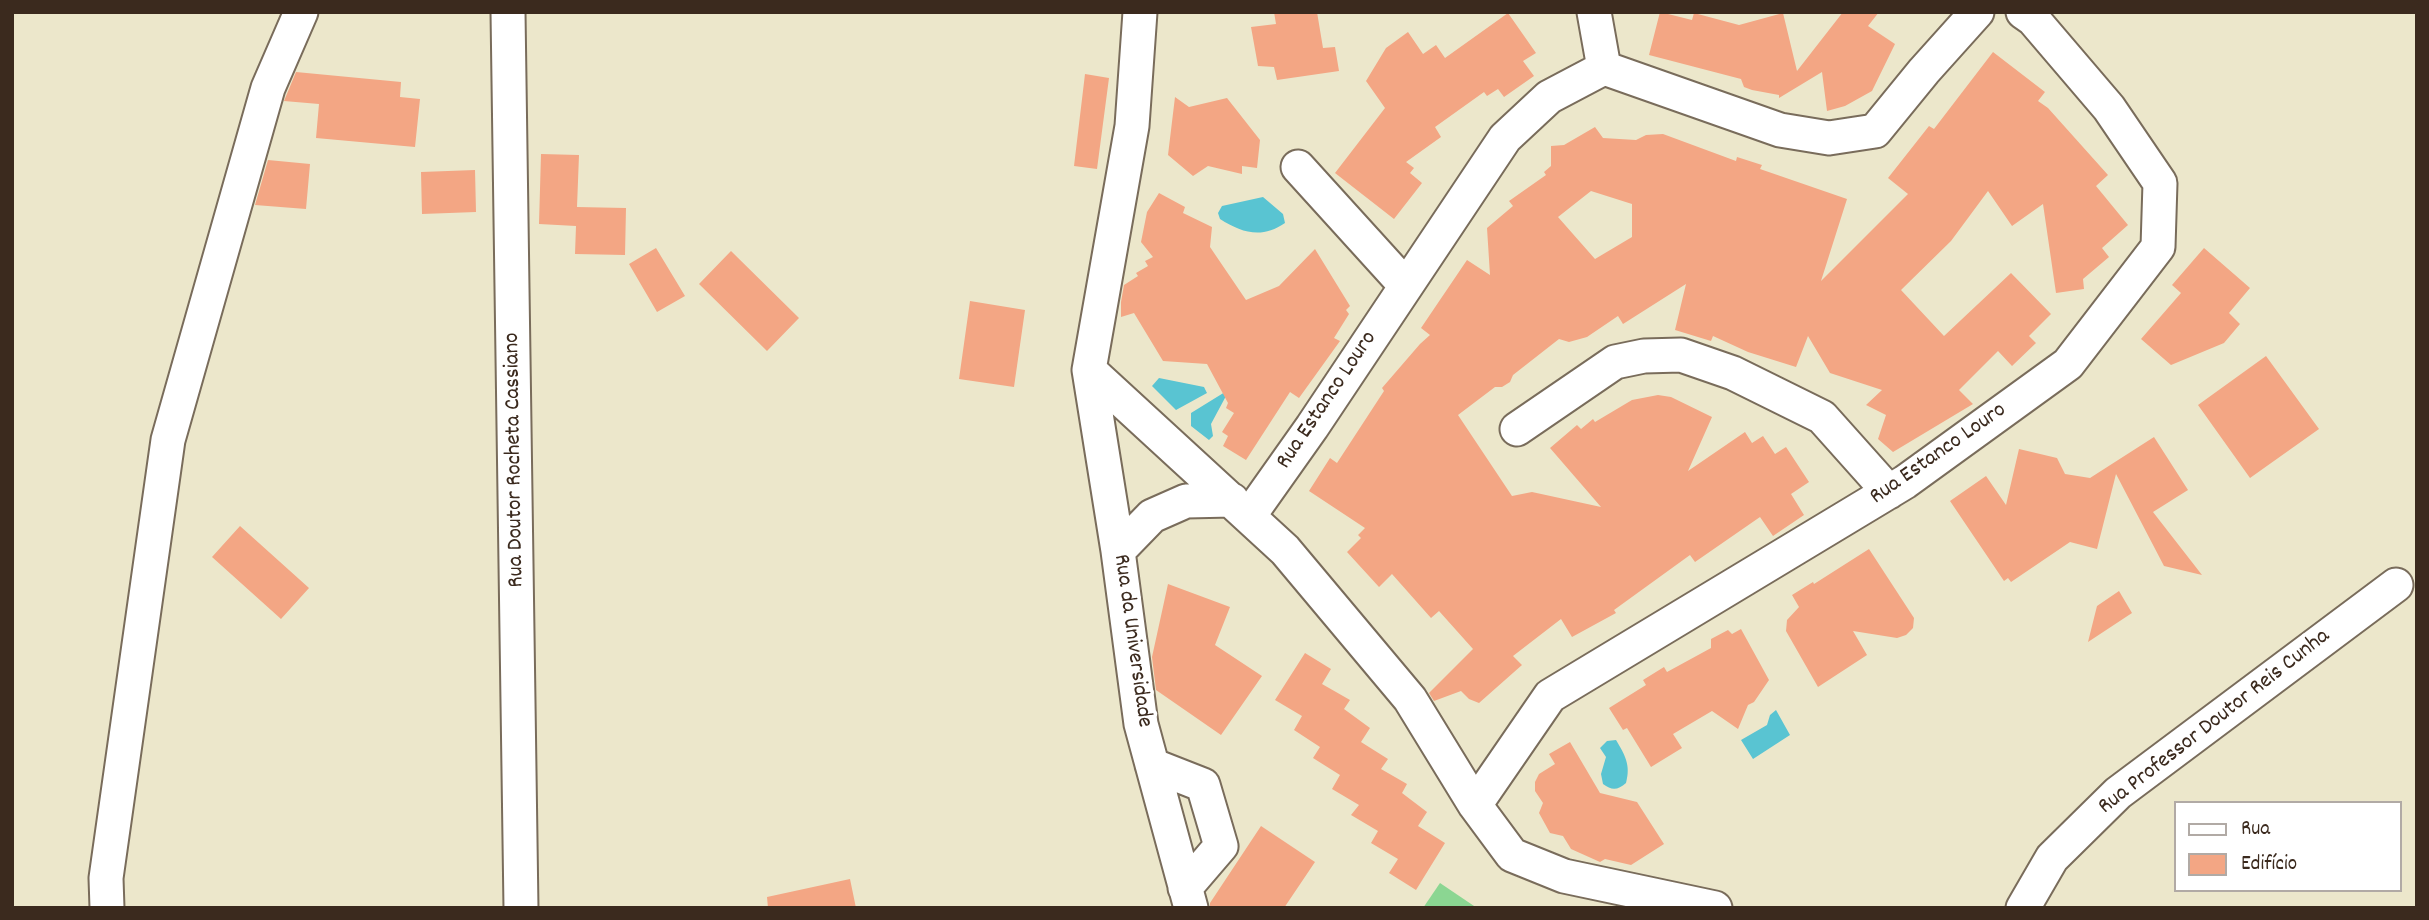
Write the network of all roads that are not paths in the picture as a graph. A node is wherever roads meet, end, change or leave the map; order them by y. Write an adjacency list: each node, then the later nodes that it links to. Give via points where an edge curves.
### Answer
1 (300, 12): 19 (street, via 268,88 168,440 106,878)
2 (508, 12): 20 (street, Rua Doutor Rocheta Cassiano)
3 (1140, 12): 10 (street, Rua da Universidade, via 1132,126)
4 (1594, 12): 7 (street)
5 (1977, 12): 7 (street, via 1875,131 1829,138 1780,130)
6 (2023, 12): 12 (street, Rua Estanco Louro, via 2109,108 2160,183 2158,247 2068,364)
7 (1604, 68): 9 (street, Rua Estanco Louro, via 1549,97 1505,138)
8 (1298, 167): 9 (street)
9 (1406, 286): 13 (street, Rua Estanco Louro)
10 (1089, 370): 13 (street); 14 (street, Rua da Universidade)
11 (1517, 429): 12 (street, via 1615,362 1681,355 1733,373 1822,417)
12 (1889, 492): 17 (street, Rua Estanco Louro, via 1550,696)
13 (1240, 508): 14 (street, via 1186,501 1152,516); 17 (street, via 1285,550 1410,699)
14 (1118, 551): 16 (street, Rua da Universidade, via 1141,724)
15 (2396, 585): 22 (street, Rua Professor Doutor Reis Cunha, via 2118,793 2052,858)
16 (1152, 765): 18 (street, Rua da Universidade); 18 (street, via 1203,785 1221,846)
17 (1475, 805): 21 (street, via 1512,855 1564,876)
18 (1188, 898)
19 (107, 908)
20 (521, 908)
21 (1715, 908)
22 (2023, 908)

